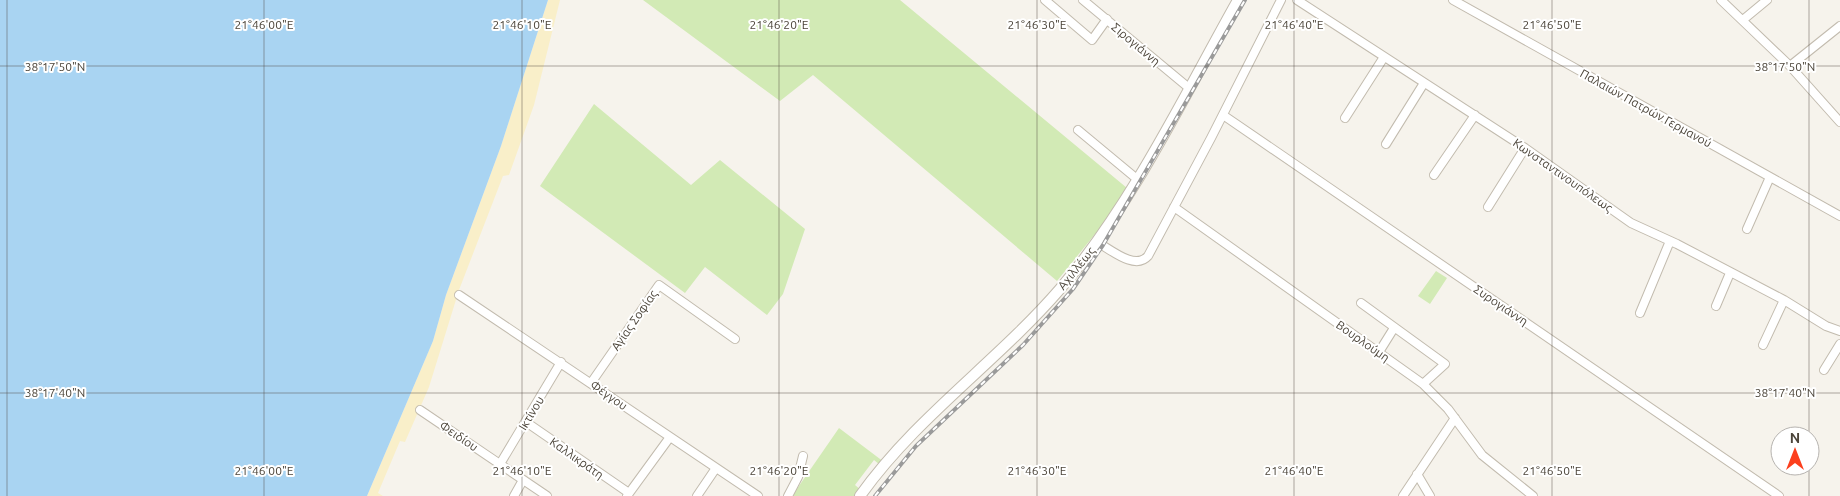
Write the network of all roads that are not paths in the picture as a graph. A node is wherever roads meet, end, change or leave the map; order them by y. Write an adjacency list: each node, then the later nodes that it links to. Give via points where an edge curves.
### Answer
1 (1045, 0): 9 (street, via 1092,40)
2 (1083, 0): 9 (street, Σιρογιάννη)
3 (1238, 0): 15 (street, Αχιλλέως)
4 (1281, 0): 16 (street)
5 (1297, 0): 12 (street, Κωνσταντινουπόλεως)
6 (1453, 0): 24 (street, Παλαιών Πατρών Γερμανού)
7 (1721, 0): 10 (street)
8 (1767, 0): 10 (street)
9 (1106, 19): 15 (street, Σιρογιάννη)
10 (1744, 19): 13 (street)
11 (1840, 26): 13 (street)
12 (1384, 58): 14 (street, Κωνσταντινουπόλεως); 18 (street)
13 (1790, 66): 19 (street)
14 (1424, 83): 17 (street, Κωνσταντινουπόλεως); 21 (street)
15 (1189, 88): 25 (street, Αχιλλέως)
16 (1223, 115): 26 (street); 67 (street, Συρογιάννη)
17 (1475, 115): 22 (street, Κωνσταντινουπόλεως); 23 (street)
18 (1345, 118)
19 (1840, 122)
20 (1078, 130): 25 (street)
21 (1386, 144)
22 (1525, 148): 27 (street); 30 (street, Κωνσταντινουπόλεως, via 1624,218)
23 (1434, 175)
24 (1770, 177): 28 (street, Παλαιών Πατρών Γερμανού); 29 (street)
25 (1137, 179): 31 (street, Αχιλλέως)
26 (1174, 207): 31 (street, via 1143,260 1132,262); 43 (street, Βουρλούμη)
27 (1488, 207)
28 (1840, 216)
29 (1747, 228)
30 (1670, 241): 32 (street, Κωνσταντινουπόλεως); 37 (street)
31 (1097, 242): 63 (street, Αχιλλέως, via 1047,303 907,440)
32 (1730, 273): 34 (street, Κωνσταντινουπόλεως); 36 (street)
33 (459, 294): 44 (street, Φέγγου)
34 (1784, 300): 39 (street, Κωνσταντινουπόλεως, via 1820,323); 41 (street)
35 (1361, 303): 38 (street)
36 (1716, 306)
37 (1640, 313)
38 (1394, 328): 43 (street); 47 (street, via 1444,364)
39 (1840, 331)
40 (735, 339): 46 (street, Αγίας Σοφίας, via 659,286)
41 (1763, 344)
42 (1840, 344): 45 (street)
43 (1379, 352): 47 (street, Βουρλούμη)
44 (561, 362): 46 (street, Φέγγου); 50 (street, Ικτίνου)
45 (1824, 370)
46 (591, 383): 51 (street, Φέγγου)
47 (1423, 384): 49 (street, Βουρλούμη)
48 (420, 410): 53 (street, Φειδίου)
49 (1455, 418): 55 (street); 66 (street, Βουρλούμη, via 1482,455)
50 (526, 422): 53 (street, Ικτίνου); 57 (street, Καλλικράτη)
51 (670, 437): 54 (street, Φέγγου); 57 (street)
52 (804, 456): 62 (street)
53 (500, 464): 56 (street, Φειδίου)
54 (716, 468): 60 (street); 61 (street, Φέγγου)
55 (1417, 474): 64 (street); 65 (street)
56 (524, 480): 58 (street); 59 (street, Φειδίου)
57 (628, 495)
58 (514, 496)
59 (547, 496)
60 (697, 496)
61 (758, 496)
62 (788, 496)
63 (860, 496)
64 (1403, 496)
65 (1430, 496)
66 (1533, 496)
67 (1779, 496)

